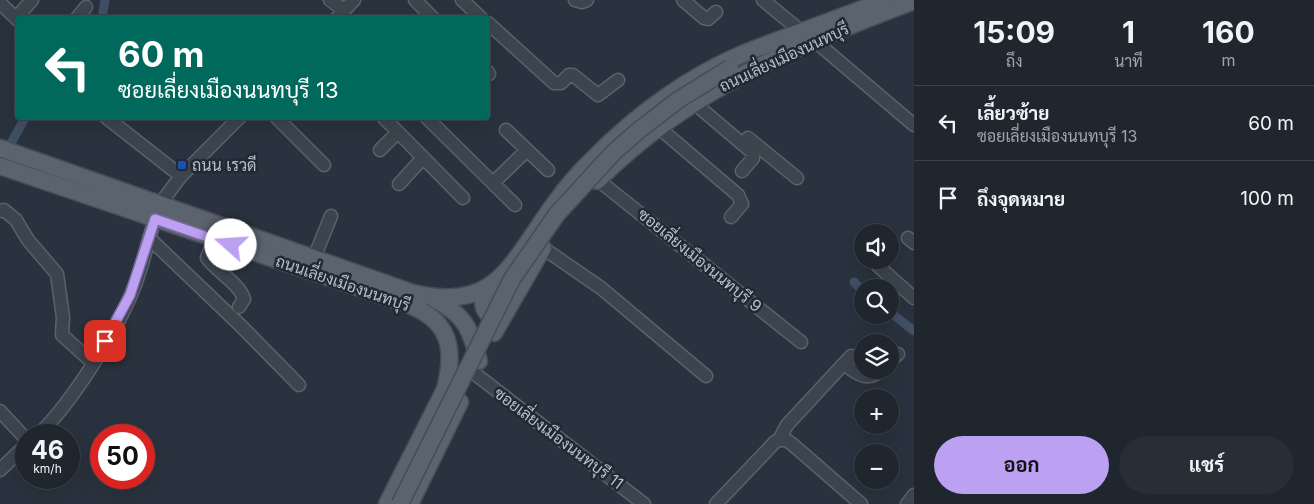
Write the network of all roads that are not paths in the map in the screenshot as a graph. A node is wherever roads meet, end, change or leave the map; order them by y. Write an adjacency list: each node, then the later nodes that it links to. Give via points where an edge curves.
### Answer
1 (32, 0): 16 (street)
2 (330, 0): 15 (street)
3 (354, 0): 15 (street)
4 (415, 0): 18 (street)
5 (462, 0): 19 (street)
6 (575, 0): 7 (street)
7 (587, 0)
8 (683, 0): 14 (street, via 704,18 708,19)
9 (763, 0): 22 (street)
10 (885, 0): 22 (main road, ถนนเลี่ยงเมืองนนทบุรี)
11 (914, 1): 22 (main road, ถนนเลี่ยงเมืองนนทบุรี)
12 (0, 3): 20 (street)
13 (86, 7): 17 (street)
14 (716, 12)
15 (340, 14)
16 (20, 15)
17 (79, 15)
18 (429, 15)
19 (478, 15)
20 (15, 17)
21 (490, 25): 24 (street, via 554,83 573,75 598,95)
22 (809, 37): 23 (main road, ถนนเลี่ยงเมืองนนทบุรี); 25 (main road, ถนนเลี่ยงเมืองนนทบุรี); 31 (street)
23 (769, 44): 60 (main road, ถนนเลี่ยงเมืองนนทบุรี, via 714,68 676,91 610,142 577,175 512,262); 81 (main road, bridge, via 678,100 638,131 614,152 557,214 512,280)
24 (618, 80)
25 (693, 102): 32 (main road, ถนนเลี่ยงเมืองนนทบุรี); 35 (street)
26 (110, 120): 44 (street)
27 (237, 120): 44 (street)
28 (279, 120): 40 (street)
29 (386, 120): 34 (street)
30 (429, 120): 47 (street)
31 (914, 125)
32 (658, 127): 46 (main road, ถนนเลี่ยงเมืองนนทบุรี); 54 (street, via 738,195 742,204)
33 (506, 130): 38 (street)
34 (398, 132): 37 (street); 39 (street)
35 (733, 135): 43 (street, via 754,156); 45 (street, via 743,133)
36 (0, 148): 52 (main road, ถนนเลี่ยงเมืองนนทบุรี)
37 (380, 150)
38 (527, 150): 42 (street); 47 (street)
39 (423, 158): 48 (street); 49 (street)
40 (324, 165)
41 (7, 169): 52 (main road, ถนนเลี่ยงเมืองนนทบุรี)
42 (548, 170)
43 (742, 171)
44 (181, 176): 52 (street)
45 (797, 178)
46 (598, 180): 57 (main road, ถนนเลี่ยงเมืองนนทบุรี, via 565,216); 67 (street, ซอยเลี่ยงเมืองนนทบุรี 9)
47 (493, 183): 50 (street)
48 (399, 184)
49 (463, 198)
50 (515, 205)
51 (0, 211): 68 (street, via 4,210 16,220 28,240 57,274 62,335)
52 (158, 211): 55 (street); 56 (main road, ถนนเลี่ยงเมืองนนทบุรี); 58 (main road, ถนนเลี่ยงเมืองนนทบุรี)
53 (331, 216): 58 (street)
54 (731, 217)
55 (149, 238): 68 (street, via 130,295); 72 (street)
56 (214, 239): 64 (street, via 207,258 242,293 244,299); 66 (main road, ถนนเลี่ยงเมืองนนทบุรี, via 421,310 432,316)
57 (543, 248): 63 (main road, ถนนเลี่ยงเมืองนนทบุรี); 71 (street, via 601,288)
58 (314, 258): 61 (main road, ถนนเลี่ยงเมืองนนทบุรี)
59 (881, 269): 62 (street)
60 (490, 285): 61 (main road, ถนนเลี่ยงเมืองนนทบุรี, via 464,296); 63 (main road, via 482,302 487,313 492,314)
61 (432, 298): 65 (main road, ถนนเลี่ยงเมืองนนทบุรี, via 454,309)
62 (914, 298)
63 (510, 302): 69 (main road, ถนนเลี่ยงเมืองนนทบุรี)
64 (239, 307)
65 (469, 330): 66 (main road, via 462,342); 69 (main road, ถนนเลี่ยงเมืองนนทบุรี)
66 (446, 334): 80 (main road, ถนนเลี่ยงเมืองนนทบุรี, via 451,356 446,389)
67 (800, 342)
68 (92, 362): 74 (street)
69 (477, 367): 82 (main road, ถนนเลี่ยงเมืองนนทบุรี); 83 (street, ซอยเลี่ยงเมืองนนทบุรี 11)
70 (854, 367): 76 (street, via 847,360 787,426)
71 (706, 376)
72 (299, 386)
73 (0, 411): 75 (street)
74 (48, 424)
75 (15, 427)
76 (779, 440): 84 (street); 85 (street, via 792,444)
77 (15, 456): 78 (street)
78 (0, 470)
79 (914, 495): 86 (street)
80 (387, 504)
81 (400, 504)
82 (410, 504)
83 (644, 504)
84 (716, 504)
85 (861, 504)
86 (907, 504)

